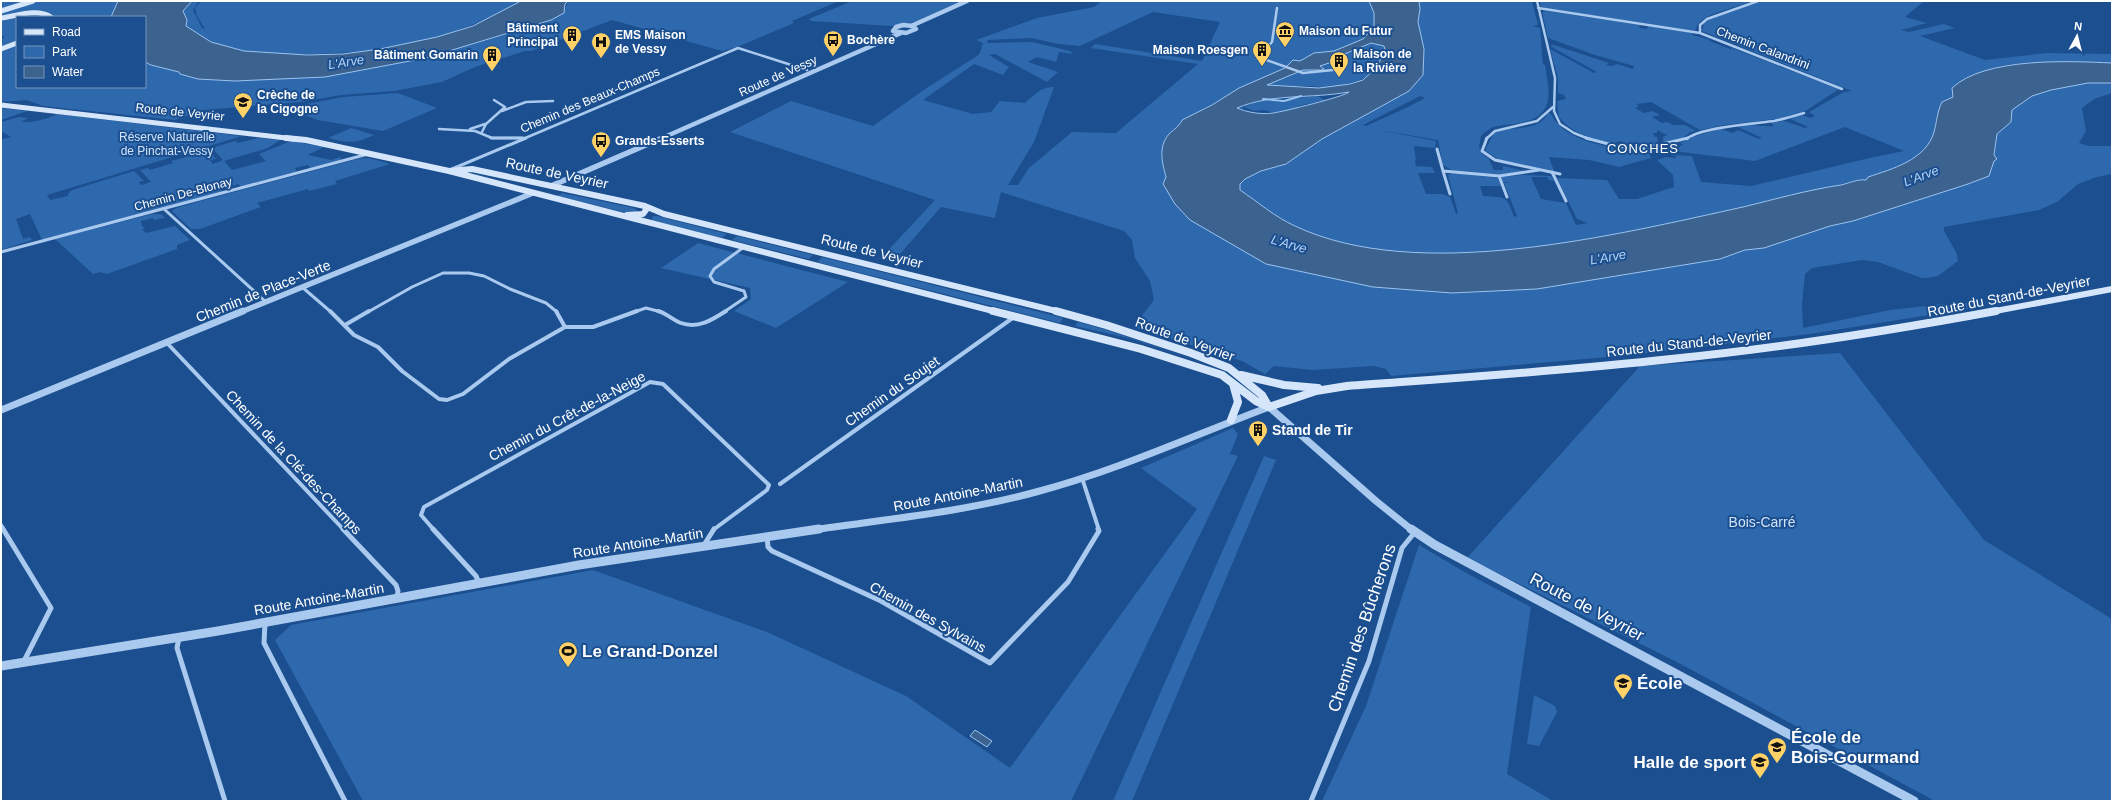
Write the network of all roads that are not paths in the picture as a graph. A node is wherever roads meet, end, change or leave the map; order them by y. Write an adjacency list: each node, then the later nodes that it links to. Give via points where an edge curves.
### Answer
1 (33, 1): 7 (main road)
2 (967, 1): 12 (street)
3 (1536, 1): 6 (street)
4 (1758, 1): 15 (street, Chemin Calandrini, via 1707,19 1700,25)
5 (1277, 8): 18 (street, via 1272,42 1258,57 1307,74)
6 (1538, 8): 15 (street); 26 (street, via 1555,78)
7 (1, 11)
8 (16, 16): 11 (main road)
9 (17, 16): 10 (main road, via 40,13)
10 (50, 16)
11 (1, 18)
12 (911, 26): 13 (street, Route de Vessy, via 898,26); 14 (street, Route de Vessy, via 915,28 914,31)
13 (894, 31): 14 (street); 19 (street, Route de Vessy)
14 (900, 33): 19 (street, Route de Vessy)
15 (1700, 33): 20 (street, Chemin Calandrini)
16 (16, 43): 17 (main road)
17 (1, 49)
18 (1332, 70)
19 (810, 71): 33 (street, Chemin des Beaux-Champs, via 738,48); 42 (street, Route de Vessy, via 688,128)
20 (1842, 89)
21 (494, 100): 23 (street)
22 (553, 100): 24 (street)
23 (501, 103): 24 (street); 27 (street, via 505,106)
24 (520, 104): 27 (street)
25 (1, 105): 35 (main road, Route de Veyrier, via 306,140)
26 (1553, 107): 28 (street, via 1557,119 1574,133 1607,144 1642,149 1687,139 1690,135 1718,128 1770,122); 36 (street, via 1536,122 1494,130 1482,148 1484,154 1495,160)
27 (502, 111): 29 (street)
28 (1804, 113)
29 (487, 122): 31 (street); 32 (street)
30 (440, 129): 31 (street)
31 (464, 130): 32 (street)
32 (482, 132): 33 (street, via 492,138)
33 (523, 138): 37 (street, Chemin des Beaux-Champs)
34 (1437, 149): 38 (street)
35 (370, 153): 37 (main road, Route de Veyrier); 49 (street, Chemin De-Blonay)
36 (1539, 170): 39 (street); 41 (street)
37 (449, 171): 42 (main road, Route de Veyrier, via 472,169); 43 (main road, Route de Veyrier)
38 (1443, 171): 41 (street); 44 (street)
39 (1552, 172): 40 (street); 46 (street)
40 (1560, 174)
41 (1499, 176): 45 (street)
42 (551, 186): 43 (main road); 47 (main road, Route de Veyrier)
43 (533, 194): 48 (main road, Route de Veyrier); 54 (street, Chemin de Place-Verte)
44 (1450, 194)
45 (1507, 197)
46 (1566, 201)
47 (645, 206): 48 (main road, via 643,214 633,215 597,207); 50 (main road, Route de Veyrier, via 664,214)
48 (584, 207): 51 (main road, Route de Veyrier)
49 (164, 209): 53 (street, Chemin De-Blonay); 56 (street)
50 (738, 232): 51 (main road); 57 (main road, Route de Veyrier)
51 (725, 242): 52 (main road, Route de Veyrier)
52 (744, 247): 58 (main road, Route de Veyrier); 60 (street, via 714,269 710,276 714,282 744,291 746,297 713,320 690,325 681,323 658,310 646,308 592,327)
53 (1, 252)
54 (302, 287): 56 (street, Chemin de Place-Verte); 59 (street)
55 (2112, 289): 65 (main road, Route du Stand-de-Veyrier, via 1906,328 1717,354)
56 (266, 302): 62 (street, Chemin de Place-Verte)
57 (1071, 315): 61 (main road, via 1068,325); 63 (main road, Route de Veyrier, via 1219,363)
58 (1015, 316): 61 (main road, Route de Veyrier); 70 (street, Chemin du Soujet)
59 (345, 325): 60 (street, via 412,287 443,273 469,273 484,276 555,308); 60 (street, via 354,335 378,347 402,371 439,399 447,400 463,394 509,359)
60 (565, 327)
61 (1063, 328): 64 (main road, Route de Veyrier, via 1204,368)
62 (167, 343): 67 (street, Chemin de Place-Verte); 76 (street, Chemin de la Clé-des-Champs, via 396,585)
63 (1236, 373): 65 (main road, via 1284,385); 66 (main road, Route de Veyrier, via 1262,395)
64 (1231, 381): 66 (main road, Route de Veyrier, via 1256,401); 68 (main road, via 1239,399)
65 (1332, 388): 66 (main road, Route du Stand-de-Veyrier)
66 (1269, 407): 68 (street, Route Antoine-Martin); 72 (street, Route de Veyrier)
67 (1, 410)
68 (1231, 420): 69 (street, Route Antoine-Martin)
69 (1082, 478): 73 (street, Route Antoine-Martin, via 1038,492 956,510); 73 (street, Chemin des Sylvains, via 1099,531 1068,582 990,663 881,601 772,551 767,544)
70 (780, 484)
71 (1, 525): 79 (street, via 51,608)
72 (1415, 532): 83 (street, Chemin des Bûcherons, via 1402,548 1368,661); 84 (street, Route de Veyrier, via 1458,558 1635,650)
73 (767, 537): 74 (street, Route Antoine-Martin)
74 (704, 545): 75 (street, Route Antoine-Martin); 75 (street, Chemin du Crêt-de-la-Neige, via 711,531 767,490 768,484 663,384 650,382 424,507 422,515 476,576)
75 (479, 584): 76 (street, Route Antoine-Martin)
76 (397, 599): 77 (street, Route Antoine-Martin)
77 (265, 622): 78 (street, Route Antoine-Martin); 82 (street, via 264,643)
78 (179, 638): 79 (street, Route Antoine-Martin); 81 (street, via 177,648)
79 (23, 663): 80 (street, Route Antoine-Martin)
80 (1, 666)
81 (225, 801)
82 (345, 801)
83 (1311, 801)
84 (1914, 801)

